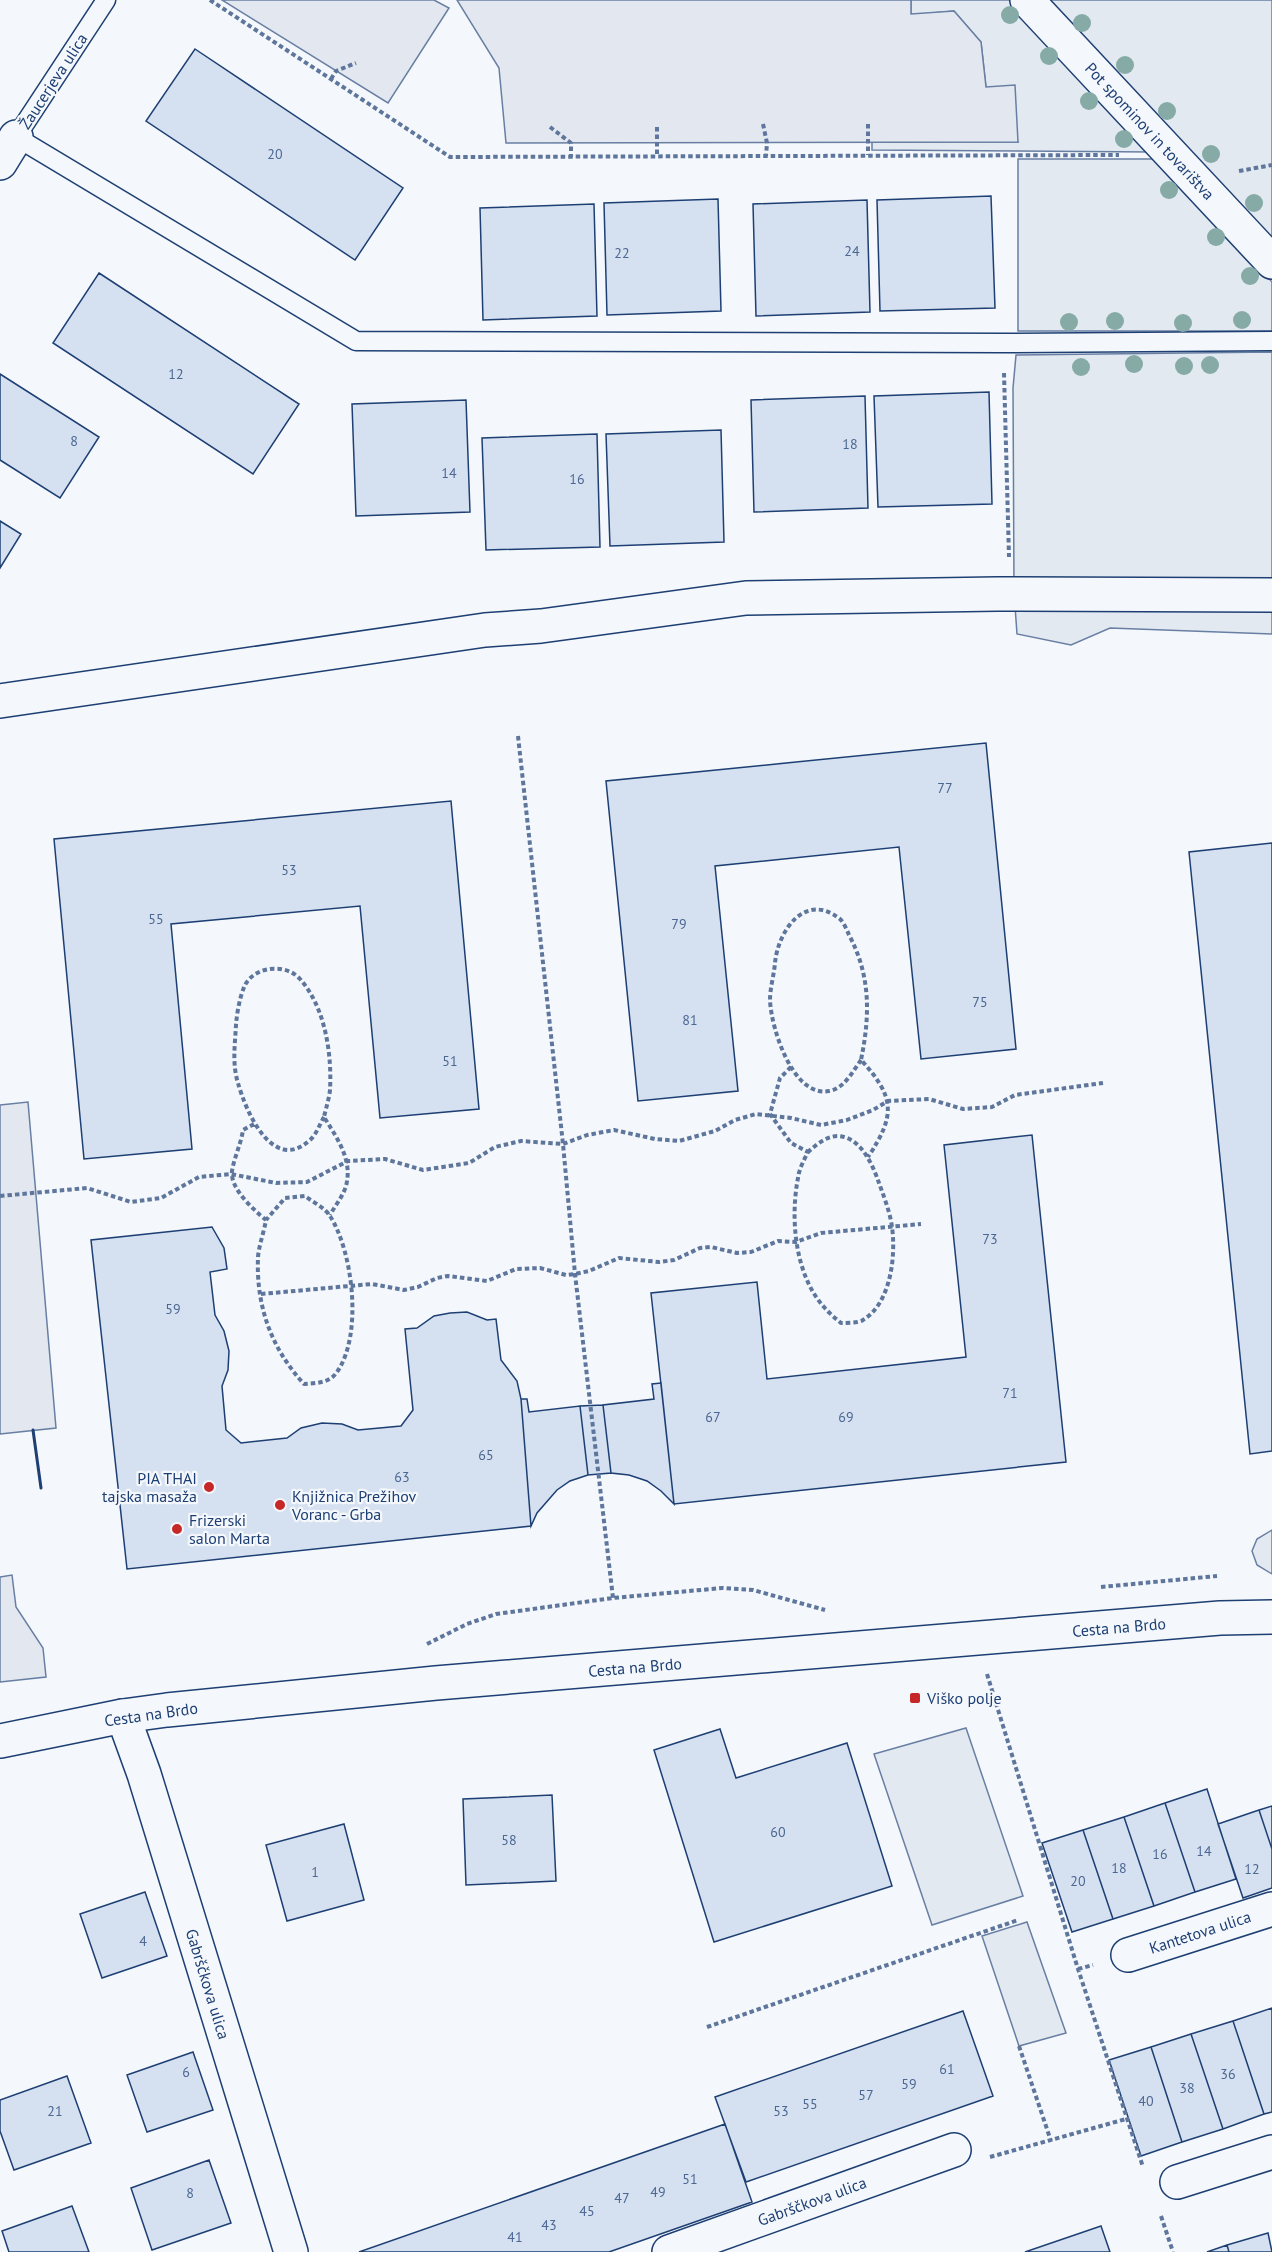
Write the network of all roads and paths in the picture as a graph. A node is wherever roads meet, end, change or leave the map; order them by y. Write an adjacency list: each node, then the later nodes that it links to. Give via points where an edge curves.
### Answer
1 (106, 0): 10 (lane, Žaucerjeva ulica)
2 (210, 0): 5 (path)
3 (1027, 0): 12 (street, Pot spominov in tovarištva)
4 (356, 63): 5 (path, via 336,71)
5 (331, 79): 14 (path, via 450,157)
6 (763, 124): 13 (path)
7 (868, 124): 11 (path)
8 (550, 127): 14 (path, via 571,143)
9 (657, 127): 15 (path)
10 (8, 150): 17 (lane, via 356,340 1003,344)
11 (868, 155): 12 (path); 13 (path)
12 (1174, 155): 16 (street, Pot spominov in tovarištva)
13 (766, 156): 15 (path)
14 (571, 157): 15 (path)
15 (657, 157)
16 (1272, 262)
17 (1272, 341)
18 (1004, 370): 19 (path)
19 (1009, 594): 20 (street); 21 (street, via 746,598 484,630)
20 (1272, 595)
21 (0, 700)
22 (518, 736): 30 (path)
23 (861, 1060): 24 (path, via 845,1082 831,1091 815,1091); 24 (path, via 867,994 854,945 841,920 824,910 807,910 788,926 776,948 770,1000); 26 (path, via 876,1077)
24 (790, 1067): 27 (path, via 780,1078)
25 (1103, 1083): 26 (path, via 1015,1095 992,1107 963,1109 929,1100)
26 (888, 1101): 27 (path, via 847,1120 821,1125); 32 (path, via 882,1137)
27 (770, 1114): 30 (path, via 745,1117 679,1141 614,1130); 31 (path, via 791,1143)
28 (324, 1117): 29 (path, via 312,1139 297,1150 280,1149 266,1140); 29 (path, via 330,1092 321,1016 298,976 284,968 263,970 246,983 237,1015 234,1061 237,1083); 33 (path)
29 (254, 1124): 34 (path, via 243,1130)
30 (563, 1144): 33 (path, via 521,1141 495,1147 469,1163 423,1170 386,1159); 41 (path)
31 (808, 1152): 32 (path, via 822,1139 843,1136); 40 (path, via 798,1177)
32 (868, 1157): 39 (path)
33 (348, 1161): 34 (path, via 307,1182 276,1183); 36 (path, via 346,1186)
34 (231, 1174): 35 (path, via 199,1177 161,1198 131,1203 87,1188); 37 (path, via 241,1195)
35 (0, 1196)
36 (330, 1215): 37 (path, via 305,1197 295,1197 285,1198); 42 (path, via 343,1244)
37 (266, 1220): 43 (path, via 258,1255)
38 (921, 1224): 39 (path)
39 (892, 1227): 40 (path, via 821,1233); 40 (path, via 892,1257 885,1292 875,1310 862,1321 841,1323 823,1306 811,1287)
40 (796, 1242): 41 (path, via 778,1241 737,1253 700,1248 659,1262 620,1258)
41 (574, 1274): 42 (path, via 540,1268 516,1269 487,1281 448,1276 404,1290 372,1284); 46 (path)
42 (352, 1286): 43 (path); 43 (path, via 353,1318 346,1354 337,1373 324,1382 304,1384 270,1335)
43 (261, 1294)
44 (1217, 1576): 45 (path)
45 (1094, 1587)
46 (613, 1598): 47 (path, via 722,1588 753,1590); 50 (path, via 488,1616)
47 (833, 1612)
48 (1272, 1617): 49 (street, Cesta na Brdo)
49 (976, 1639): 51 (street, Cesta na Brdo, via 436,1683); 58 (path)
50 (421, 1647)
51 (123, 1716): 52 (street, Cesta na Brdo); 65 (street, Gabrščkova ulica)
52 (0, 1741)
53 (1272, 1909): 55 (street, Kantetova ulica)
54 (1018, 1920): 56 (path)
55 (1128, 1955)
56 (707, 2027)
57 (1019, 2046): 59 (path)
58 (1126, 2119): 59 (path); 62 (path)
59 (1051, 2141): 60 (path, via 986,2158)
60 (954, 2150): 66 (street, Gabrščkova ulica)
61 (1272, 2152): 63 (street)
62 (1144, 2171)
63 (1177, 2182)
64 (1165, 2226): 67 (path)
65 (291, 2252)
66 (669, 2252)
67 (1173, 2252)

